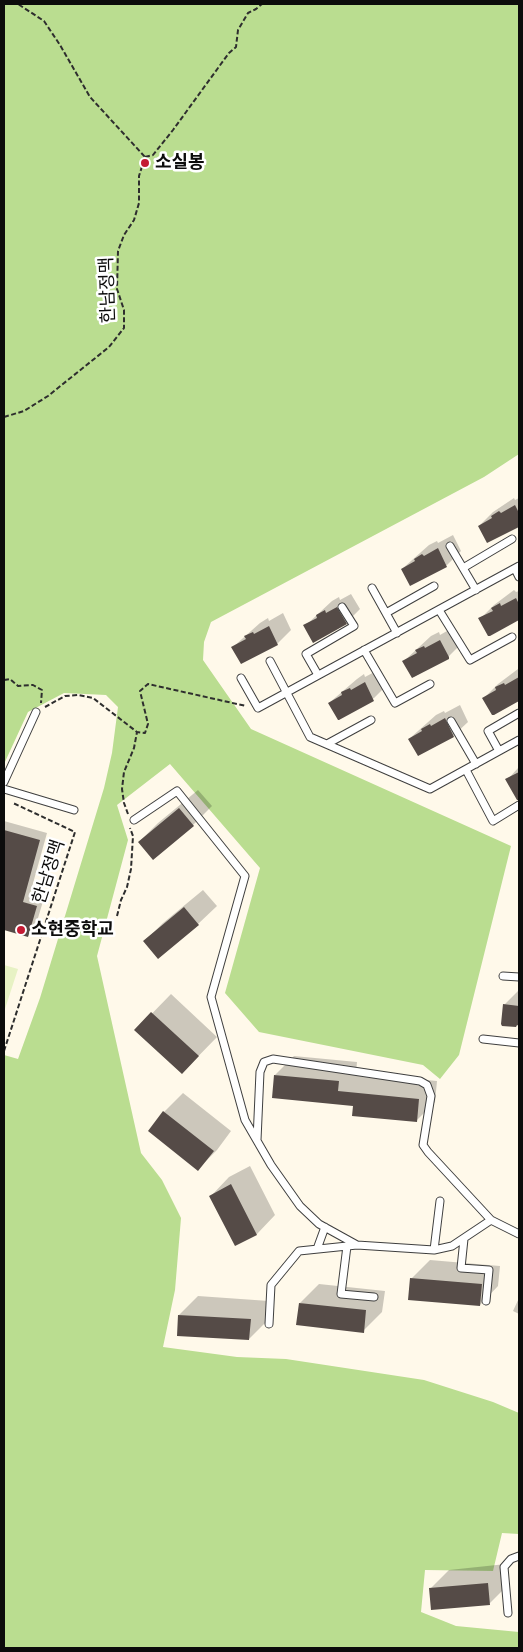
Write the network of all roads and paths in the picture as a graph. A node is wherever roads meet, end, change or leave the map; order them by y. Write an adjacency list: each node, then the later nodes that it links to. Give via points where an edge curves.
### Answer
1 (18, 4): 3 (path, via 44,21 90,97)
2 (262, 4): 3 (path, via 248,13 238,30 236,47 173,130 153,155)
3 (145, 157): 4 (path, 한남정맥, via 138,176 139,203 118,251 117,289 124,310 124,328 109,347 56,390 24,411)
4 (4, 417)
5 (512, 539): 7 (lane)
6 (450, 546): 7 (lane)
7 (463, 568): 12 (lane)
8 (517, 568): 9 (lane); 12 (lane)
9 (519, 577)
10 (434, 586): 15 (lane)
11 (372, 588): 15 (lane)
12 (476, 590): 14 (lane)
13 (342, 607): 20 (lane, via 354,626 306,654)
14 (439, 610): 16 (lane); 17 (lane, via 470,660)
15 (386, 613): 16 (lane)
16 (397, 633): 18 (lane)
17 (512, 637)
18 (364, 650): 20 (lane); 23 (lane, via 395,703)
19 (270, 661): 24 (lane)
20 (318, 675): 24 (lane)
21 (241, 678): 25 (lane)
22 (4, 680): 26 (path, via 10,679 18,686 33,685 42,690 42,701)
23 (430, 684)
24 (287, 692): 25 (lane); 31 (lane, via 310,736)
25 (258, 708): 26 (path, via 148,684 140,691 148,724 145,733 137,732 93,698 78,695 65,696)
26 (36, 712): 35 (lane)
27 (519, 713): 32 (lane, via 488,731)
28 (371, 720): 31 (lane)
29 (451, 721): 33 (lane)
30 (519, 740): 32 (lane)
31 (328, 744): 34 (lane, via 430,789)
32 (499, 751): 33 (lane)
33 (476, 764): 34 (lane)
34 (466, 770): 38 (lane, via 493,820)
35 (4, 782)
36 (4, 789): 39 (lane)
37 (13, 802): 45 (path, 한남정맥, via 75,832)
38 (519, 806)
39 (74, 810)
40 (134, 820): 46 (lane, via 177,791 245,876 211,997 245,1120)
41 (503, 976): 42 (lane)
42 (519, 977)
43 (483, 1039): 44 (lane)
44 (519, 1043)
45 (4, 1051)
46 (257, 1141): 48 (lane, via 260,1072 264,1062 273,1059 420,1081 427,1086 430,1096 424,1144 428,1152); 49 (lane, via 300,1206)
47 (440, 1201): 55 (lane)
48 (491, 1220): 50 (lane); 51 (lane)
49 (325, 1227): 52 (lane); 54 (lane)
50 (519, 1234)
51 (464, 1239): 55 (lane); 57 (lane, via 461,1268 488,1270)
52 (357, 1245): 53 (lane); 55 (lane)
53 (347, 1246): 54 (lane); 56 (lane, via 341,1294)
54 (317, 1249): 58 (lane, via 299,1251 271,1285)
55 (434, 1250)
56 (374, 1297)
57 (486, 1301)
58 (269, 1324)
59 (519, 1556): 60 (lane, via 504,1567)
60 (508, 1613)

